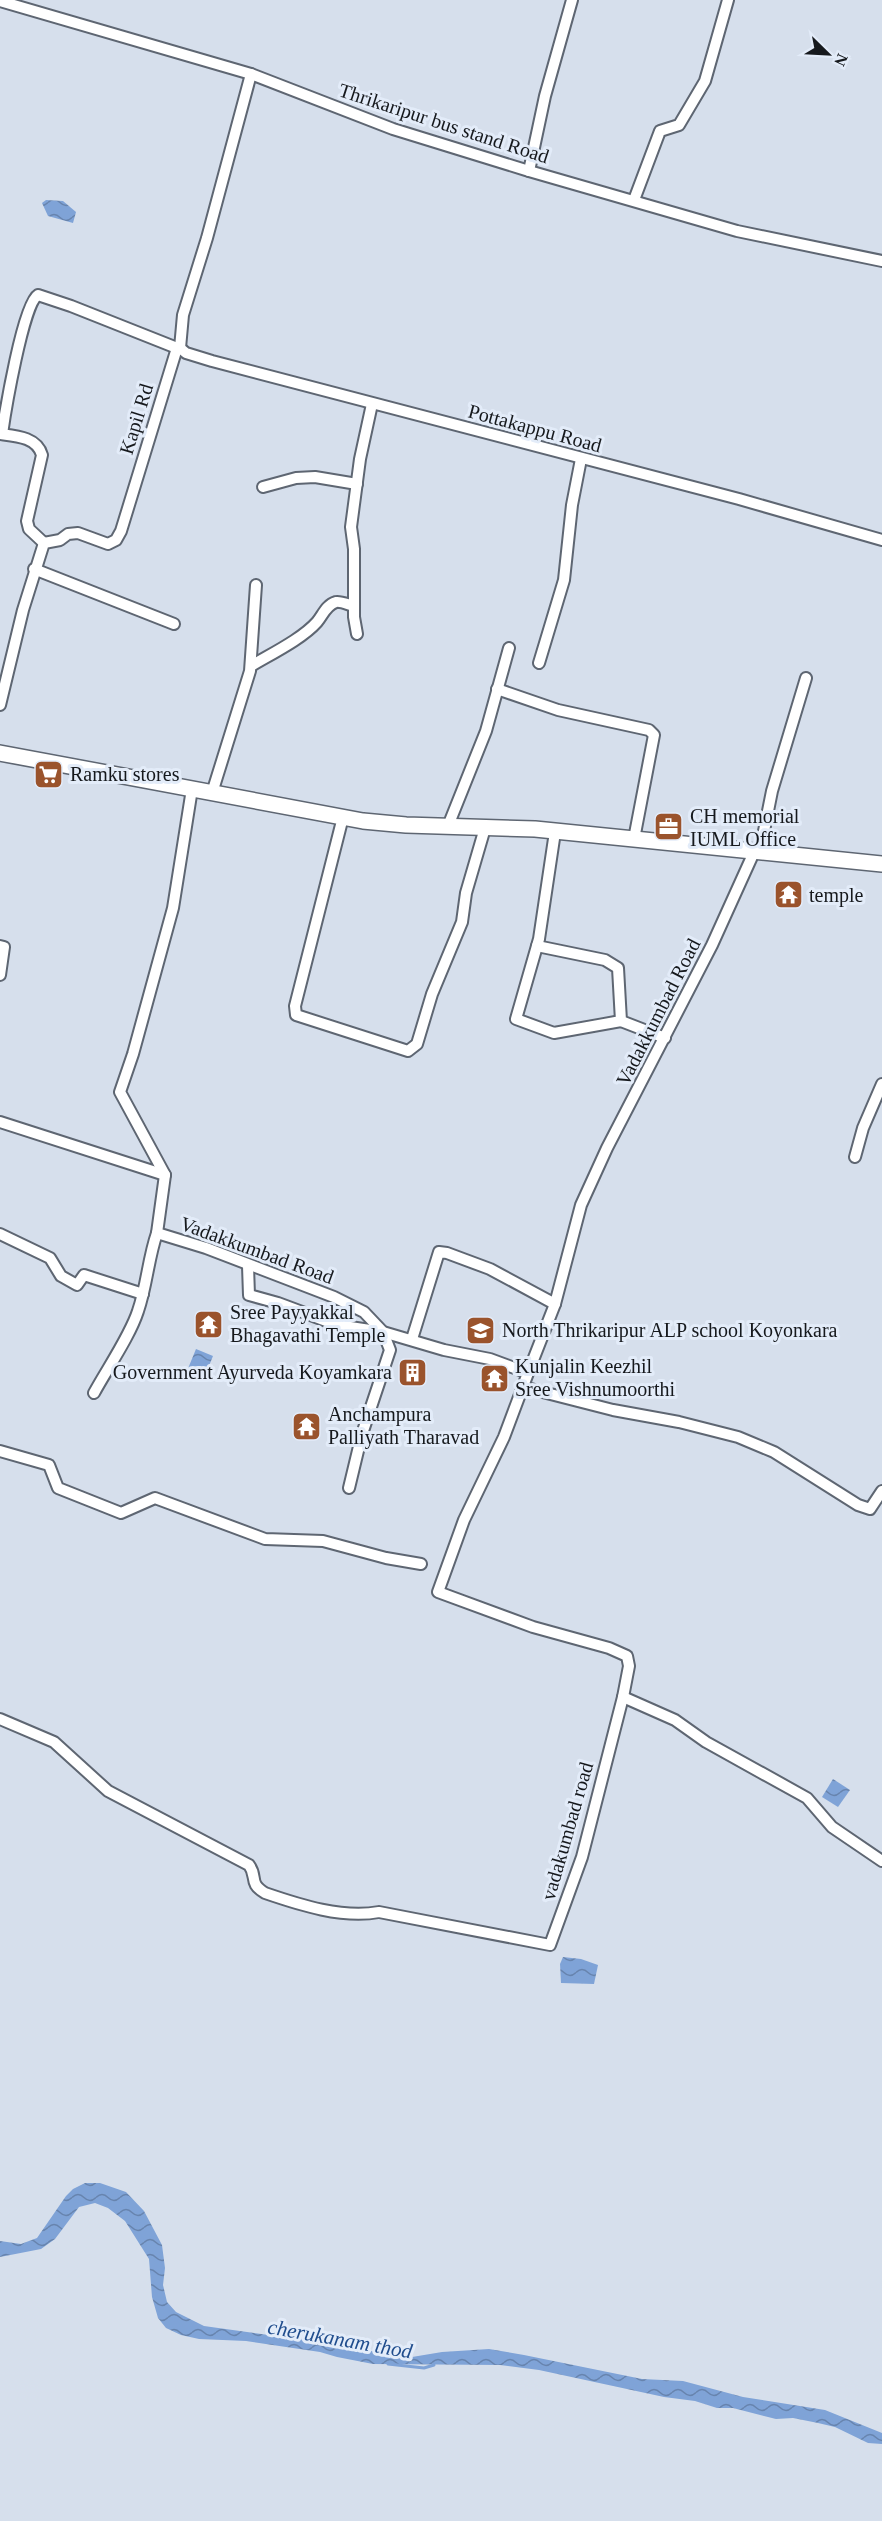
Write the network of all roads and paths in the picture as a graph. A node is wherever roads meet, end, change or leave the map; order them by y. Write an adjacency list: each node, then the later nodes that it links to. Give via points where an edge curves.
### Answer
1 (572, 0): 6 (street)
2 (728, 0): 7 (street, via 705,81 679,125 660,131)
3 (0, 1): 4 (street, Thrikaripur bus stand Road)
4 (17, 3): 5 (street, Thrikaripur bus stand Road)
5 (251, 74): 6 (street, Thrikaripur bus stand Road, via 393,129); 9 (street, Kapil Rd, via 183,315)
6 (529, 171): 7 (street, Thrikaripur bus stand Road)
7 (634, 200): 8 (street, Thrikaripur bus stand Road, via 737,231)
8 (882, 261)
9 (179, 348): 10 (street, Pottakappu Road, via 212,361); 11 (street, Pottakappu Road, via 38,296 32,301 19,347); 16 (street, Kapil Rd, via 116,540 108,544 78,533)
10 (372, 404): 12 (street, Pottakappu Road); 13 (street)
11 (1, 434): 16 (street, via 27,439 40,448 42,455 27,521 29,529)
12 (581, 459): 15 (street, Pottakappu Road); 23 (street, via 564,580)
13 (357, 484): 14 (street, via 315,477); 19 (street, via 351,527)
14 (263, 487)
15 (882, 540)
16 (44, 543): 17 (street)
17 (34, 569): 20 (street); 27 (street)
18 (256, 585): 24 (street)
19 (354, 606): 21 (street); 24 (street, via 333,603 308,630)
20 (174, 624)
21 (357, 634)
22 (509, 648): 26 (street)
23 (539, 663)
24 (251, 666): 30 (street)
25 (806, 678): 36 (street, Vadakkumbad Road)
26 (497, 689): 32 (street, via 486,731); 35 (street, via 558,710 649,730 654,735)
27 (0, 705)
28 (0, 753): 29 (main road)
29 (192, 789): 30 (main road); 46 (street, via 173,908 120,1092)
30 (212, 793): 31 (main road)
31 (343, 817): 32 (main road); 33 (street, via 295,1006 296,1015 408,1051 417,1044 432,994 462,922 466,893)
32 (448, 826): 33 (main road)
33 (485, 828): 34 (main road)
34 (555, 832): 35 (main road); 39 (street)
35 (634, 839): 36 (main road)
36 (758, 850): 37 (main road); 42 (street, Vadakkumbad Road)
37 (882, 864)
38 (0, 946): 40 (street, via 4,947)
39 (537, 946): 41 (street, via 605,960 618,968); 41 (street, via 516,1019 554,1033)
40 (0, 975)
41 (621, 1021): 42 (street)
42 (665, 1038): 51 (street, Vadakkumbad Road, via 581,1205)
43 (882, 1084): 45 (street)
44 (0, 1122): 46 (street)
45 (855, 1157)
46 (165, 1175): 47 (street, Vadakkumbad Road)
47 (157, 1233): 49 (street, Vadakkumbad Road); 50 (street)
48 (0, 1234): 50 (street, via 50,1258 61,1276 77,1285 84,1275)
49 (248, 1266): 52 (street, Vadakkumbad Road, via 334,1297 364,1312); 52 (street, via 249,1295 337,1325)
50 (143, 1294): 56 (street, via 138,1314)
51 (555, 1304): 53 (street, via 490,1269 439,1252); 54 (street, Vadakkumbad Road)
52 (383, 1332): 53 (street, Vadakkumbad Road); 58 (street, via 390,1350)
53 (412, 1340): 54 (street, Vadakkumbad Road, via 490,1359)
54 (528, 1373): 55 (street, vadakumbad road)
55 (523, 1387): 59 (street, via 738,1437 774,1452 870,1509); 61 (street, vadakumbad road, via 464,1520 438,1592 533,1627 623,1653 629,1666)
56 (94, 1393)
57 (0, 1451): 60 (street, via 50,1466 58,1488 121,1514 155,1498 265,1539 323,1541)
58 (349, 1488)
59 (882, 1491)
60 (421, 1564)
61 (623, 1697): 62 (street, vadakumbad road, via 582,1857 550,1945 379,1912 361,1916 339,1912 265,1893 257,1888 249,1865 108,1791 54,1742); 63 (street, via 675,1720 706,1742 807,1798 832,1827)
62 (0, 1719)
63 (882, 1861)

